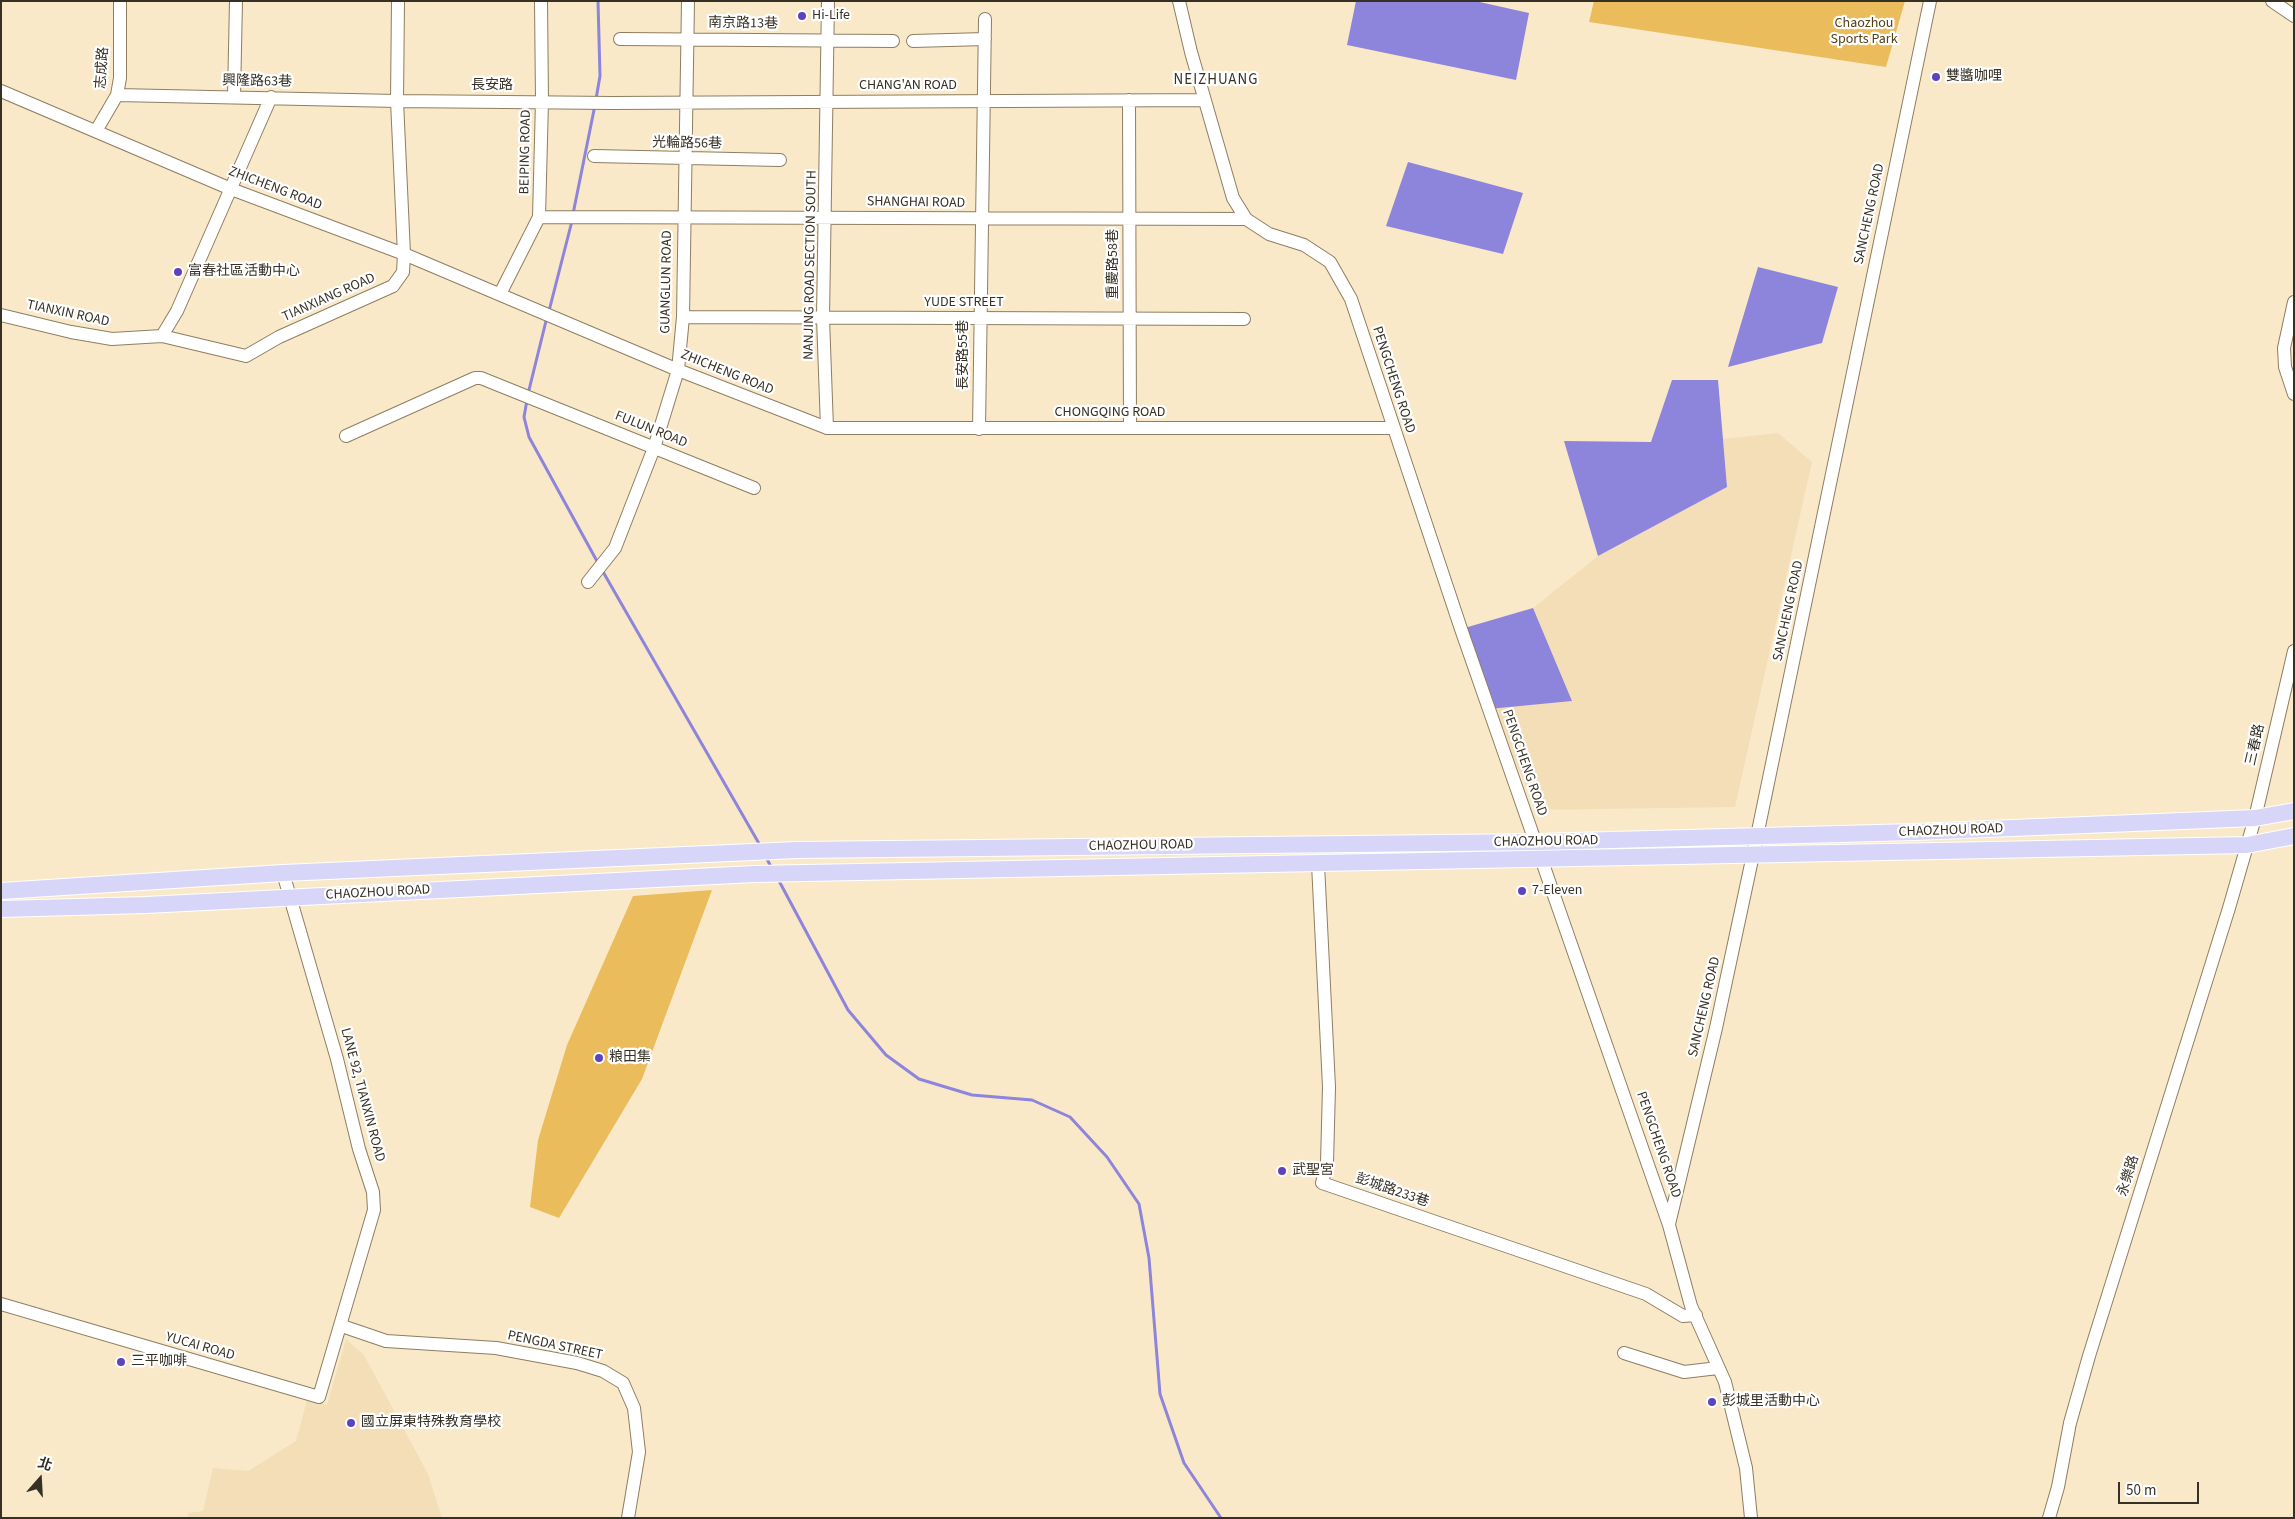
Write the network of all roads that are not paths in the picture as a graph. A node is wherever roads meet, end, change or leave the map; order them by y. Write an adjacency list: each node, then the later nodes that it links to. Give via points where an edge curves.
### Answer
1 (120, 1): 19 (street, 志成路)
2 (236, 1): 20 (street)
3 (398, 1): 24 (street, TIANXIANG ROAD)
4 (541, 1): 25 (street, BEIPING ROAD)
5 (688, 1): 12 (street, GUANGLUN ROAD)
6 (828, 1): 15 (street, NANJING ROAD SECTION SOUTH)
7 (1179, 1): 23 (street, PENGCHENG ROAD)
8 (1930, 1): 65 (street, SANCHENG ROAD)
9 (2272, 1): 10 (street)
10 (2294, 16)
11 (985, 19): 13 (street, 長安路55巷)
12 (688, 38): 14 (street, 南京路13巷); 15 (street, 南京路13巷); 29 (street, GUANGLUN ROAD)
13 (985, 38): 17 (street); 26 (street, 長安路55巷)
14 (620, 39)
15 (828, 40): 16 (street, 南京路13巷); 27 (street, NANJING ROAD SECTION SOUTH)
16 (893, 41)
17 (913, 41)
18 (1, 92): 30 (street, ZHICHENG ROAD)
19 (117, 95): 20 (street, 興隆路63巷); 30 (street, 志成路)
20 (234, 97): 21 (street, 興隆路63巷)
21 (271, 97): 24 (street, 興隆路63巷); 34 (street)
22 (1129, 100): 23 (street, CHANG'AN ROAD); 26 (street, CHANG'AN ROAD); 39 (street, 重慶路58巷)
23 (1205, 100): 40 (street, PENGCHENG ROAD, via 1234,198)
24 (397, 101): 25 (street, 長安路); 41 (street, TIANXIANG ROAD)
25 (542, 101): 28 (street, 長安路); 36 (street, BEIPING ROAD)
26 (983, 101): 27 (street, CHANG'AN ROAD); 38 (street, 長安路55巷)
27 (828, 102): 29 (street, CHANG'AN ROAD); 37 (street, NANJING ROAD SECTION SOUTH)
28 (587, 103): 29 (street, CHANG'AN ROAD)
29 (687, 103): 32 (street, GUANGLUN ROAD)
30 (96, 131): 34 (street, ZHICHENG ROAD)
31 (594, 156): 32 (street, 光輪路56巷)
32 (685, 159): 33 (street, 光輪路56巷); 35 (street, GUANGLUN ROAD)
33 (780, 160)
34 (231, 189): 41 (street, ZHICHENG ROAD); 50 (street, via 177,311)
35 (684, 216): 36 (street, SHANGHAI ROAD); 37 (street, SHANGHAI ROAD); 45 (street, GUANGLUN ROAD)
36 (540, 217): 42 (street, BEIPING ROAD)
37 (826, 217): 38 (street, SHANGHAI ROAD); 46 (street, NANJING ROAD SECTION SOUTH)
38 (981, 219): 39 (street, SHANGHAI ROAD); 47 (street, 長安路55巷)
39 (1129, 219): 40 (street, SHANGHAI ROAD); 48 (street, 重慶路58巷)
40 (1246, 219): 56 (street, PENGCHENG ROAD, via 1269,234 1304,245 1330,262 1351,299)
41 (404, 254): 42 (street, ZHICHENG ROAD); 51 (street, TIANXIANG ROAD, via 403,272 393,286 279,337)
42 (500, 294): 52 (street, ZHICHENG ROAD)
43 (2294, 302): 53 (street, via 2284,348 2285,367)
44 (1, 315): 50 (street, TIANXIN ROAD, via 112,339)
45 (683, 317): 46 (street, YUDE STREET); 52 (street, GUANGLUN ROAD)
46 (823, 318): 47 (street, YUDE STREET); 54 (street, NANJING ROAD SECTION SOUTH)
47 (979, 318): 48 (street, YUDE STREET); 57 (street, 長安路55巷)
48 (1128, 319): 49 (street, YUDE STREET); 55 (street, 重慶路58巷)
49 (1244, 319)
50 (162, 336): 51 (street, TIANXIN ROAD)
51 (246, 356)
52 (678, 370): 54 (street, ZHICHENG ROAD); 59 (street, GUANGLUN ROAD)
53 (2294, 394)
54 (827, 428): 57 (street, CHONGQING ROAD)
55 (1130, 428): 56 (street, CHONGQING ROAD); 57 (street, CHONGQING ROAD)
56 (1393, 428): 67 (street, PENGCHENG ROAD)
57 (980, 429)
58 (346, 436): 59 (street, FULUN ROAD, via 481,378)
59 (654, 448): 60 (street, FULUN ROAD); 61 (street, GUANGLUN ROAD, via 612,552)
60 (754, 488)
61 (588, 582)
62 (2294, 651): 64 (street, 三春路)
63 (2294, 811): 64 (main road, CHAOZHOU ROAD)
64 (2255, 818): 65 (main road, CHAOZHOU ROAD); 68 (street, 三春路)
65 (1758, 836): 67 (main road, CHAOZHOU ROAD); 69 (street, SANCHENG ROAD)
66 (2294, 836): 68 (main road, CHAOZHOU ROAD)
67 (1536, 842): 70 (street, PENGCHENG ROAD); 72 (main road, CHAOZHOU ROAD, via 798,850)
68 (2247, 845): 69 (main road, CHAOZHOU ROAD); 84 (street, 永樂路, via 2086,1366)
69 (1754, 853): 70 (main road, CHAOZHOU ROAD); 76 (street, SANCHENG ROAD)
70 (1542, 858): 71 (main road, CHAOZHOU ROAD); 76 (street, PENGCHENG ROAD)
71 (1318, 864): 74 (main road, CHAOZHOU ROAD, via 809,872); 78 (street, 彭城路233巷, via 1329,1086 1327,1163 1322,1183 1646,1294 1683,1316)
72 (283, 873): 73 (main road, CHAOZHOU ROAD); 74 (street, LANE 92, TIANXIN ROAD)
73 (1, 891)
74 (290, 897): 75 (main road, CHAOZHOU ROAD, via 146,906); 79 (street, LANE 92, TIANXIN ROAD, via 373,1192 374,1210)
75 (1, 909)
76 (1669, 1224): 78 (street, PENGCHENG ROAD)
77 (1, 1304): 79 (street, YUCAI ROAD, via 319,1397)
78 (1696, 1316): 81 (street, PENGCHENG ROAD)
79 (342, 1326): 82 (street, PENGDA STREET, via 386,1341 496,1348 577,1363 604,1371 623,1383 634,1408 639,1452)
80 (1624, 1353): 81 (street, via 1684,1372)
81 (1718, 1368): 83 (street, PENGCHENG ROAD, via 1725,1382 1746,1468)
82 (628, 1518)
83 (1751, 1518)
84 (2049, 1518)

